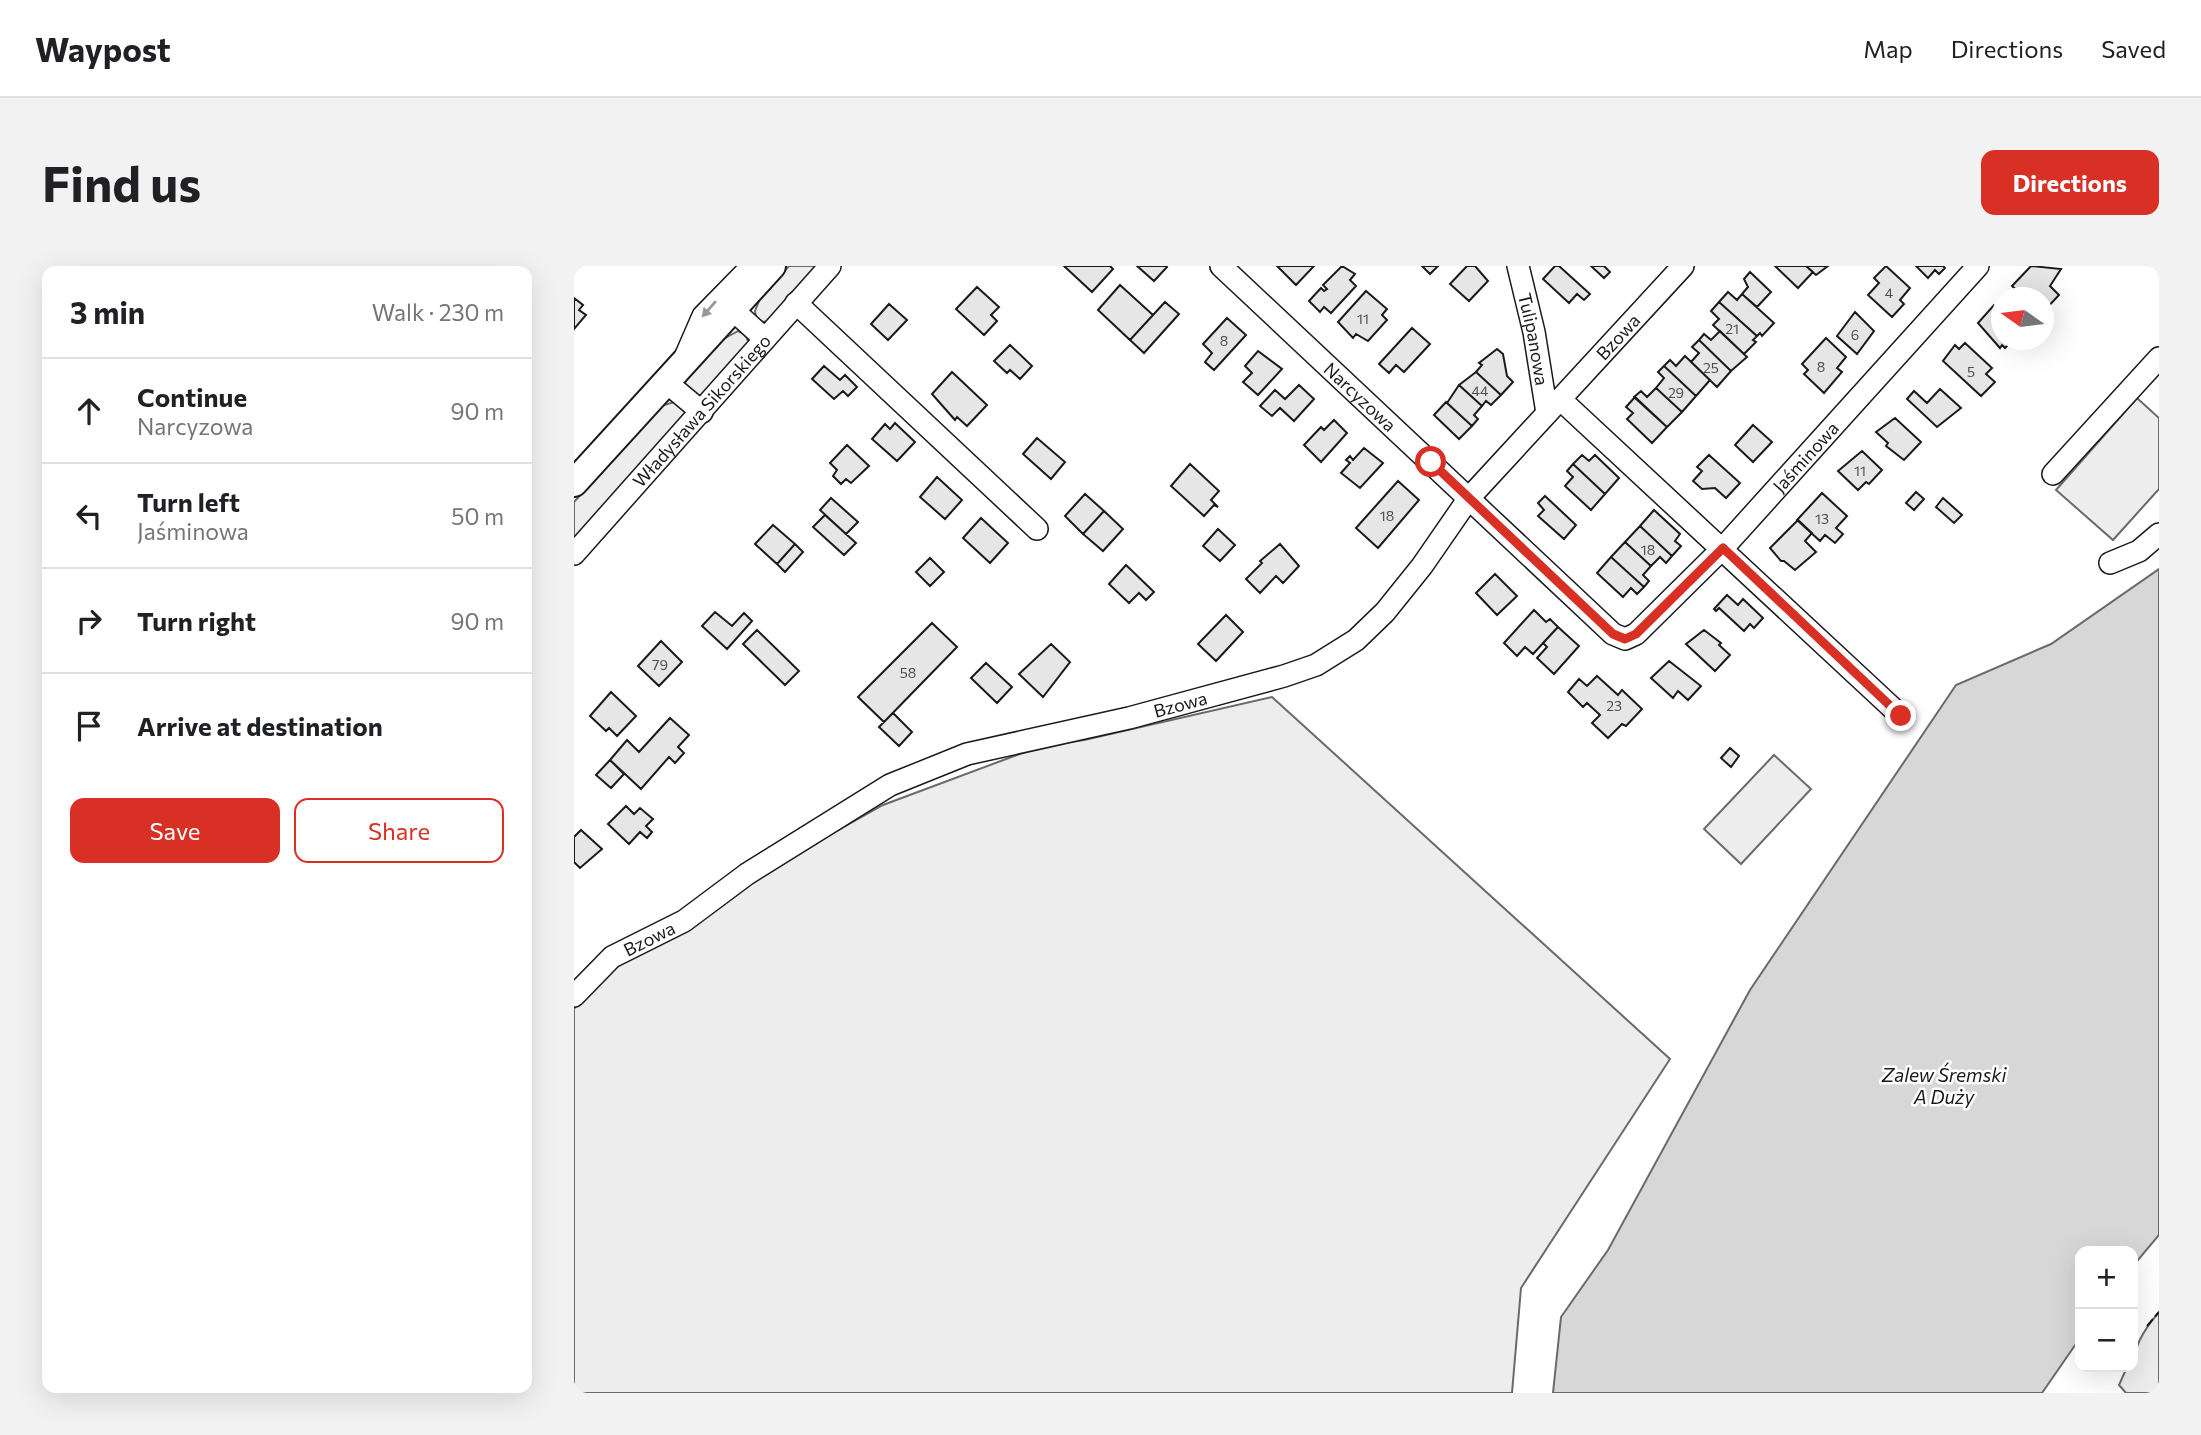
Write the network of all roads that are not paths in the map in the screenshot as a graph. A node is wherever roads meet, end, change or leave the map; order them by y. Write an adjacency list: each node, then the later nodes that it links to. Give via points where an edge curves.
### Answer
1 (752, 266): 12 (street, one-way to 12, via 702,316)
2 (772, 266): 9 (main road)
3 (830, 266): 8 (street, Władysława Sikorskiego)
4 (1518, 266): 13 (street, Tulipanowa)
5 (1683, 266): 13 (street, Bzowa)
6 (1978, 266): 20 (street, Jaśminowa)
7 (1230, 269): 17 (street, Narcyzowa)
8 (796, 303): 10 (street, Władysława Sikorskiego); 18 (street)
9 (733, 310): 10 (street); 12 (main road)
10 (765, 339): 14 (street, Władysława Sikorskiego)
11 (2159, 358): 15 (street)
12 (675, 373): 14 (street); 16 (main road)
13 (1554, 406): 17 (street, Bzowa); 20 (street)
14 (702, 412): 21 (street, Władysława Sikorskiego)
15 (2053, 474)
16 (574, 483)
17 (1469, 498): 23 (street, Narcyzowa, via 1613,634); 25 (street, Bzowa, via 1385,612 1356,639 1316,665 1214,696 967,754 928,768 822,826 684,921 612,957)
18 (1037, 528)
19 (2159, 534): 22 (street, via 2139,551)
20 (1723, 548): 23 (street, Jaśminowa, via 1636,634); 24 (street)
21 (574, 554)
22 (2110, 563)
23 (1625, 639)
24 (1901, 716)
25 (574, 996)

